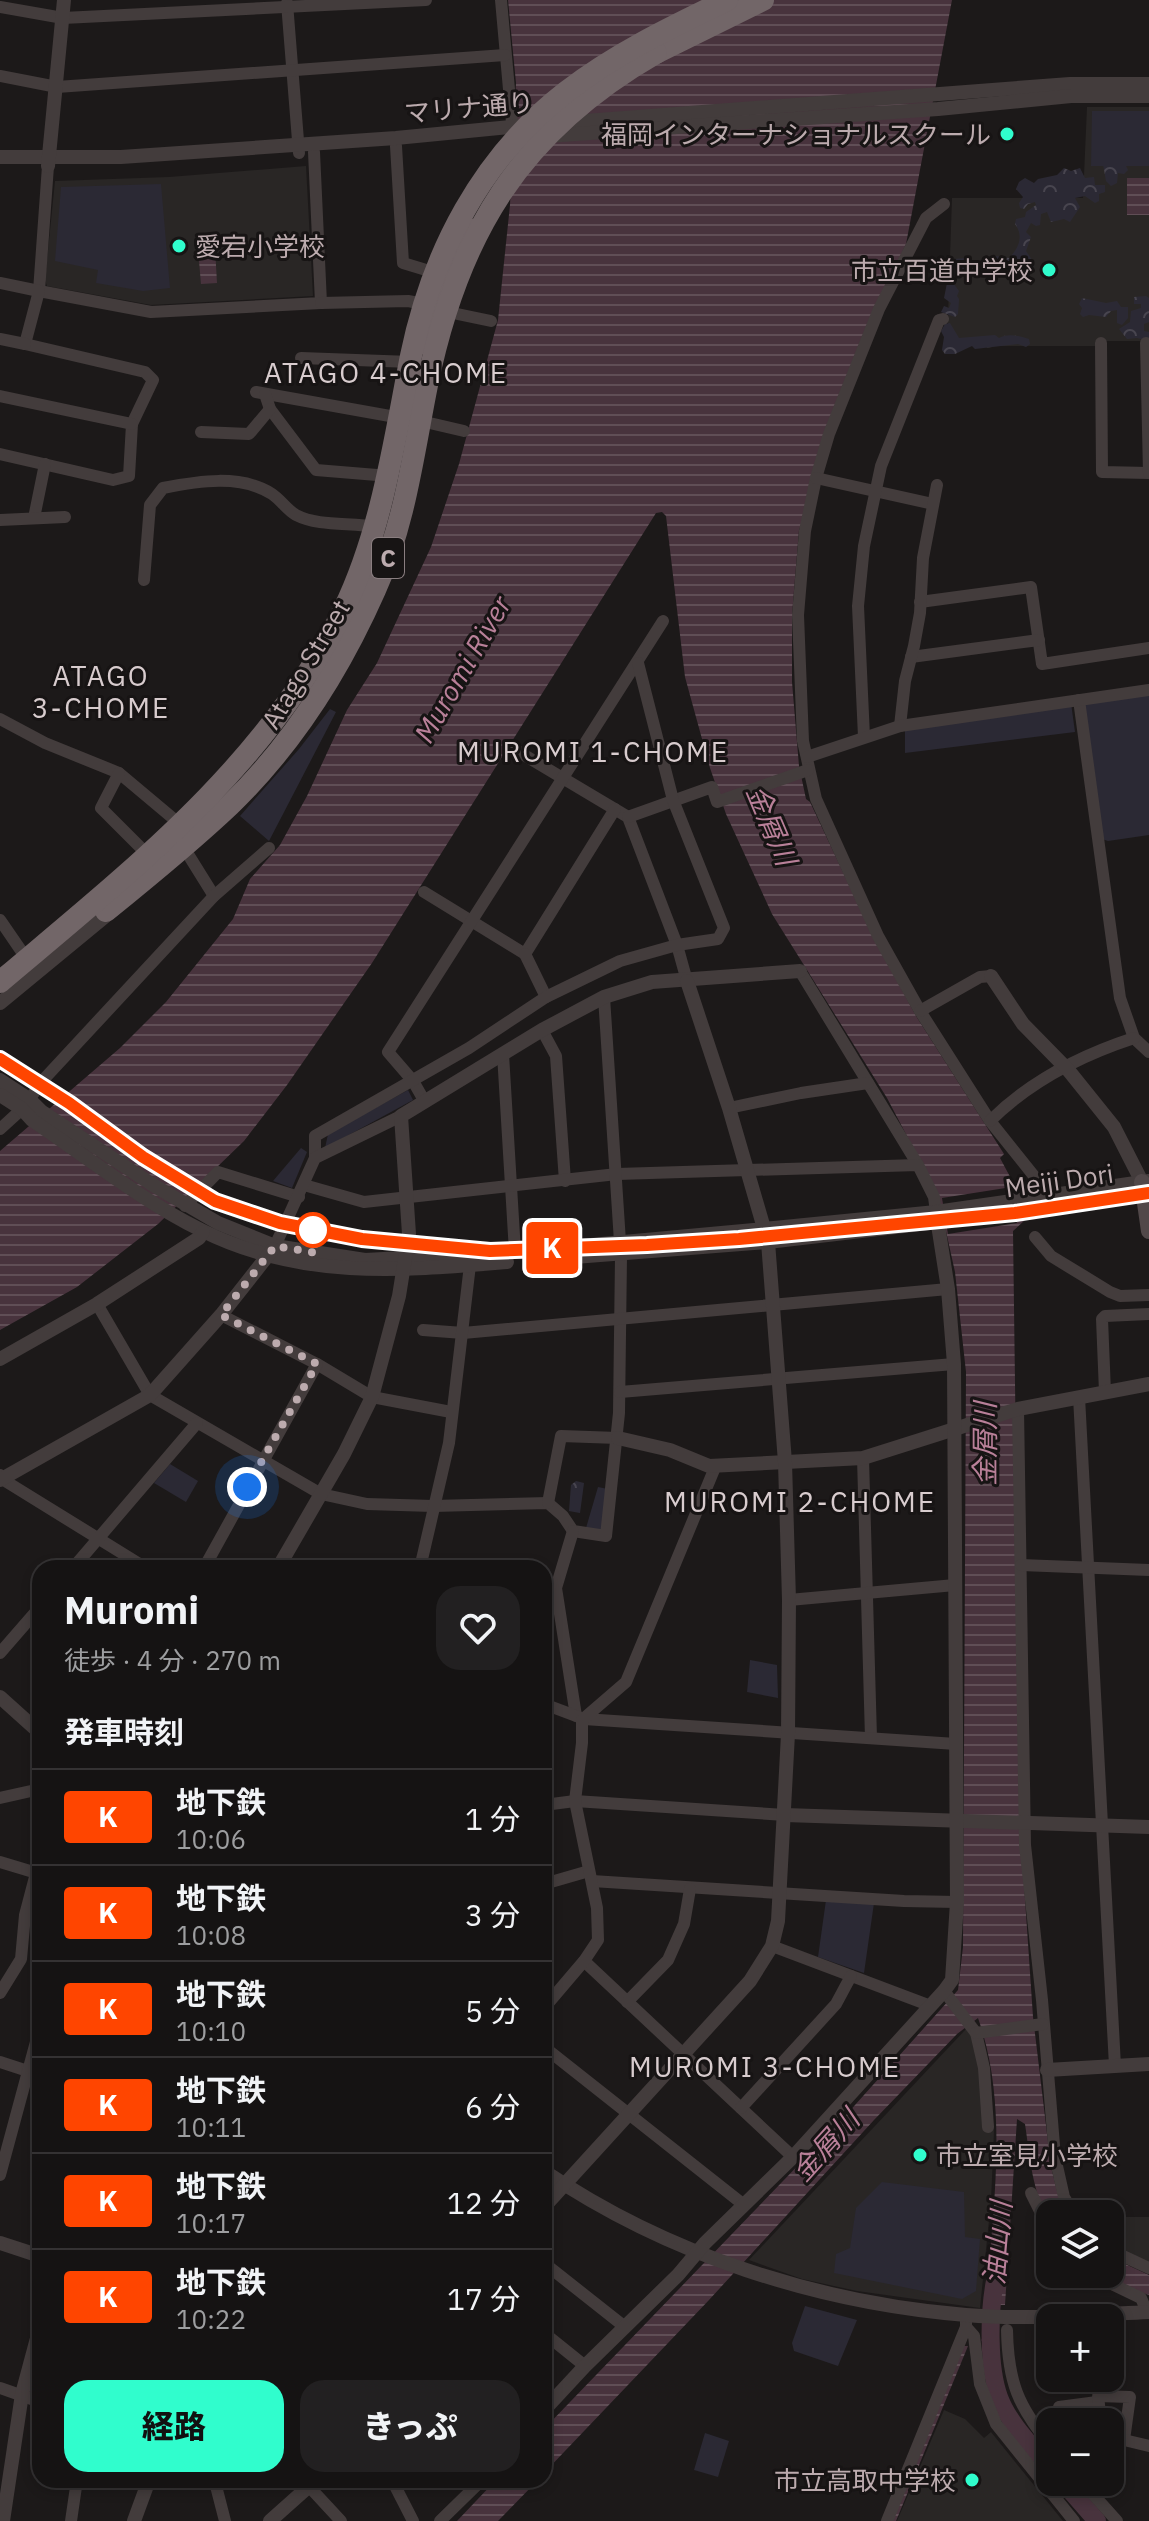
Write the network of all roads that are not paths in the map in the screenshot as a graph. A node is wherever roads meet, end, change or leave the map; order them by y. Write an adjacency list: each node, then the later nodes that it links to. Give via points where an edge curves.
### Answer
1 (64, 0): 8 (street)
2 (426, 0): 6 (street)
3 (501, 0): 10 (street)
4 (727, 0): 92 (highway, C, bridge, via 622,54 574,86 489,170 455,225 434,277 367,553 345,607 305,679 217,788)
5 (763, 0): 9 (highway, C)
6 (287, 4): 8 (street); 11 (street)
7 (0, 7): 8 (street)
8 (63, 18): 14 (street)
9 (656, 53): 62 (highway, C, bridge, via 607,78 544,125 478,208 436,307 403,466); 95 (highway, C, bridge, via 600,89 519,165 463,261 446,307 389,557 354,637 309,711 231,804)
10 (505, 55): 11 (street); 17 (street)
11 (291, 70): 14 (street); 19 (street)
12 (0, 76): 14 (street)
13 (1149, 84): 16 (street, via 1070,84)
14 (57, 87): 21 (street)
15 (1149, 96): 16 (street)
16 (940, 102): 17 (street, マリナ通り)
17 (522, 132): 18 (street, マリナ通り); 19 (street, マリナ通り); 24 (street, Atago Street, via 470,204); 29 (street, Atago Street, via 518,155 487,205)
18 (396, 146): 19 (street, マリナ通り); 24 (street, via 403,263)
19 (303, 150): 21 (street, マリナ通り, via 119,167); 27 (street)
20 (0, 157): 21 (street, マリナ通り)
21 (48, 163): 22 (street, マリナ通り); 26 (street)
22 (0, 166)
23 (944, 204): 49 (street, via 926,218 879,309)
24 (436, 273): 28 (street, Atago Street)
25 (0, 283): 26 (street)
26 (39, 291): 27 (street, via 151,312); 35 (street)
27 (321, 303): 28 (street)
28 (424, 304): 37 (street, Atago Street)
29 (443, 311): 31 (street); 41 (street, Atago Street)
30 (943, 319): 51 (street, via 889,444)
31 (491, 321)
32 (0, 339): 35 (street)
33 (1101, 343): 47 (street, via 1102,472)
34 (1146, 343): 47 (street)
35 (25, 344): 42 (street, via 145,372 153,380)
36 (301, 358): 37 (street)
37 (411, 362): 40 (street, Atago Street)
38 (0, 396): 42 (street)
39 (270, 409): 40 (street, via 260,393); 44 (street, via 249,434); 48 (street, via 316,470)
40 (401, 418): 48 (street, Atago Street)
41 (421, 421): 43 (street); 62 (street, Atago Street, via 389,555)
42 (132, 424): 46 (street, via 129,476 113,480)
43 (464, 431)
44 (201, 432)
45 (0, 454): 46 (street)
46 (45, 464): 54 (street)
47 (1149, 473)
48 (389, 476): 56 (street, Atago Street)
49 (816, 478): 51 (street); 71 (street, via 803,543 798,615)
50 (937, 485): 52 (street)
51 (876, 492): 52 (street); 69 (street, via 858,606)
52 (933, 504): 58 (street)
53 (65, 517): 54 (street)
54 (34, 518): 55 (street)
55 (0, 520)
56 (376, 527): 57 (street, via 297,515 272,494 244,482 163,488 150,505); 77 (street, Atago Street, via 326,645 300,688 242,760)
57 (144, 580)
58 (920, 602): 60 (street, via 1031,587); 63 (street)
59 (663, 621): 64 (street)
60 (1039, 640): 61 (street, via 1042,664); 63 (street)
61 (1149, 648)
62 (344, 655): 80 (street, Atago Street, via 324,701 260,777)
63 (911, 657): 68 (street)
64 (638, 663): 73 (street); 74 (street)
65 (1149, 690): 66 (street)
66 (1079, 700): 68 (street); 98 (street, via 1120,998)
67 (0, 719): 72 (street)
68 (900, 726): 69 (street)
69 (864, 737): 71 (street)
70 (514, 749): 73 (street)
71 (807, 764): 74 (street, via 717,802 712,787); 96 (street, via 816,799 878,936)
72 (119, 773): 77 (street); 78 (street, via 101,808)
73 (563, 777): 75 (street); 84 (street)
74 (673, 800): 76 (street); 85 (street, via 724,928 718,939)
75 (615, 809): 76 (street); 87 (street)
76 (628, 817): 85 (street)
77 (175, 820): 78 (street, Atago Street)
78 (141, 848): 86 (street, Atago Street)
79 (269, 848): 82 (street)
80 (186, 851): 82 (street); 95 (street, Atago Street)
81 (424, 892): 84 (street)
82 (214, 896): 108 (street, via 55,1067)
83 (0, 920): 86 (street)
84 (471, 922): 87 (street); 103 (street, via 388,1052)
85 (677, 945): 91 (street); 93 (street, via 620,961)
86 (22, 952): 89 (street, Atago Street)
87 (525, 954): 93 (street)
88 (800, 971): 91 (street); 104 (street)
89 (0, 972)
90 (991, 976): 96 (street); 101 (street, via 1023,1024)
91 (687, 981): 94 (street, via 652,982); 107 (street)
92 (0, 982)
93 (546, 997): 103 (street)
94 (604, 997): 97 (street); 115 (street)
95 (0, 1001)
96 (920, 1011): 110 (street)
97 (542, 1030): 100 (street); 116 (street, via 556,1056)
98 (1134, 1038): 99 (street); 101 (street)
99 (1149, 1052)
100 (503, 1054): 106 (street); 117 (street)
101 (1064, 1067): 110 (street); 118 (street, via 1114,1127)
102 (0, 1080): 108 (street)
103 (413, 1081): 106 (street); 112 (street, via 315,1136)
104 (868, 1083): 107 (street); 113 (street)
105 (0, 1095): 108 (street)
106 (425, 1102): 109 (street)
107 (729, 1108): 114 (street)
108 (31, 1110): 111 (street); 122 (street)
109 (401, 1116): 112 (street); 121 (street)
110 (990, 1121): 120 (street)
111 (0, 1129)
112 (315, 1158): 119 (street)
113 (918, 1165): 114 (street); 124 (street, via 934,1197)
114 (748, 1169): 115 (street); 127 (street)
115 (617, 1174): 116 (street); 129 (street)
116 (565, 1181): 117 (street)
117 (512, 1186): 121 (street); 131 (street)
118 (1146, 1187): 120 (street, Meiji Dori); 123 (street, Meiji Dori); 125 (main road)
119 (301, 1191): 121 (street, via 364,1202); 122 (street, via 218,1172); 130 (street)
120 (1045, 1196): 123 (street, Meiji Dori)
121 (406, 1199): 132 (street)
122 (178, 1210): 126 (street, Meiji Dori); 130 (street, Meiji Dori, via 218,1223)
123 (1016, 1210): 124 (street, Meiji Dori, bridge)
124 (937, 1217): 127 (street, Meiji Dori); 134 (street)
125 (1149, 1231)
126 (203, 1232): 130 (street, Meiji Dori); 136 (street)
127 (766, 1236): 129 (street, Meiji Dori); 137 (street)
128 (1035, 1237): 135 (street, via 1051,1256 1110,1292)
129 (620, 1248): 131 (street, Meiji Dori); 133 (street, Meiji Dori); 140 (street)
130 (272, 1251): 132 (street, Meiji Dori); 139 (street)
131 (515, 1252): 132 (street, Meiji Dori)
132 (405, 1265): 133 (street, Meiji Dori); 151 (street)
133 (470, 1265): 142 (street)
134 (948, 1289): 137 (street); 145 (street)
135 (1149, 1295)
136 (97, 1304): 143 (street); 150 (street)
137 (773, 1304): 140 (street); 146 (street)
138 (1149, 1314): 149 (street, via 1102,1319)
139 (221, 1315): 144 (street); 150 (street)
140 (621, 1317): 142 (street); 148 (street)
141 (423, 1330): 142 (street)
142 (463, 1333): 154 (street)
143 (0, 1359)
144 (317, 1364): 151 (street); 159 (street)
145 (954, 1364): 146 (street); 156 (street)
146 (779, 1379): 148 (street); 160 (street)
147 (1149, 1384): 149 (street)
148 (620, 1392): 157 (street)
149 (1105, 1392): 152 (street)
150 (150, 1395): 155 (street); 162 (street)
151 (372, 1397): 154 (street); 163 (street)
152 (1079, 1397): 153 (street); 174 (street)
153 (1018, 1409): 156 (street); 173 (street)
154 (451, 1412): 165 (street)
155 (197, 1423): 159 (street); 167 (street)
156 (954, 1428): 158 (street); 177 (street)
157 (618, 1438): 161 (street); 164 (street, via 561,1436); 166 (street, via 606,1536)
158 (863, 1458): 160 (street); 178 (street)
159 (261, 1461): 163 (street); 170 (street)
160 (785, 1462): 161 (street); 180 (street)
161 (716, 1465): 185 (street, via 630,1675 612,1698)
162 (1, 1478): 167 (street)
163 (321, 1494): 165 (street, via 367,1504); 171 (street)
164 (548, 1503): 165 (street); 166 (street)
165 (433, 1506): 172 (street)
166 (573, 1531): 176 (street)
167 (98, 1539): 168 (street); 169 (street)
168 (80, 1560)
169 (133, 1560)
170 (208, 1560)
171 (283, 1560)
172 (422, 1560)
173 (1021, 1565): 174 (street); 196 (street)
174 (1090, 1568): 175 (street); 197 (street)
175 (1149, 1570)
176 (552, 1582)
177 (955, 1585): 178 (street); 189 (street)
178 (866, 1593): 180 (street); 188 (street)
179 (552, 1596): 185 (street)
180 (789, 1600): 187 (street)
181 (32, 1616): 182 (street)
182 (0, 1653)
183 (0, 1697): 186 (street)
184 (552, 1707): 185 (street)
185 (580, 1717): 187 (street); 192 (street)
186 (32, 1726)
187 (788, 1734): 188 (street); 194 (street)
188 (871, 1738): 189 (street)
189 (956, 1744): 195 (street)
190 (32, 1791): 191 (street)
191 (0, 1798)
192 (575, 1801): 193 (street); 194 (street); 201 (street)
193 (552, 1804)
194 (785, 1815): 195 (street); 205 (street)
195 (955, 1819): 196 (street); 206 (street)
196 (1024, 1825): 197 (street); 215 (street)
197 (1103, 1825): 198 (street); 221 (street)
198 (1149, 1827)
199 (0, 1862): 200 (street)
200 (32, 1871)
201 (591, 1876): 202 (street); 203 (street); 208 (street, via 598,1940)
202 (552, 1883)
203 (690, 1889): 205 (street); 213 (street, via 684,1924 668,1960)
204 (32, 1892): 210 (street, via 21,1959)
205 (781, 1892): 206 (street); 207 (street)
206 (957, 1902): 211 (street, via 952,1980)
207 (772, 1946): 209 (street); 218 (street, via 750,1981)
208 (584, 1961): 212 (street); 213 (street)
209 (851, 1976): 214 (street); 225 (street, via 836,2004)
210 (2, 1986)
211 (944, 1991): 214 (street); 216 (street)
212 (552, 1999)
213 (627, 2002): 218 (street)
214 (931, 2006): 229 (street)
215 (1040, 2025): 216 (street); 222 (street)
216 (975, 2030): 227 (street)
217 (552, 2053): 226 (street)
218 (683, 2055): 225 (street); 226 (street)
219 (0, 2062): 223 (street)
220 (1149, 2064): 221 (street)
221 (1115, 2066): 222 (street)
222 (1047, 2070): 235 (street, via 1057,2175)
223 (32, 2072)
224 (32, 2078): 228 (street)
225 (741, 2108): 229 (street)
226 (630, 2114): 232 (street); 237 (street)
227 (988, 2127)
228 (3, 2150): 230 (street)
229 (793, 2157): 237 (street)
230 (0, 2175)
231 (552, 2177): 232 (street)
232 (564, 2185): 234 (street); 239 (street)
233 (1031, 2193): 236 (street)
234 (552, 2198)
235 (1066, 2200)
236 (1036, 2203)
237 (744, 2205): 239 (street)
238 (0, 2243): 240 (street)
239 (699, 2251): 246 (street, via 809,2289); 248 (street)
240 (32, 2253)
241 (1124, 2256): 242 (street)
242 (1149, 2268)
243 (552, 2269): 248 (street)
244 (1120, 2288): 245 (street, via 1141,2298)
245 (1148, 2312): 247 (street)
246 (970, 2319): 247 (street); 278 (street); 279 (street, via 980,2384 996,2424)
247 (1008, 2324): 259 (street, via 1011,2380)
248 (625, 2327): 251 (street)
249 (552, 2339): 251 (street)
250 (32, 2357): 253 (street)
251 (585, 2366): 255 (street)
252 (0, 2388): 253 (street)
253 (22, 2394): 254 (street); 270 (street)
254 (32, 2398)
255 (552, 2401)
256 (1097, 2402): 257 (street); 258 (street); 260 (street, via 1098,2396 1130,2397)
257 (1059, 2408)
258 (1098, 2408)
259 (1036, 2425)
260 (1124, 2440): 261 (street)
261 (1149, 2446)
262 (76, 2488): 271 (street)
263 (146, 2488): 272 (street)
264 (218, 2488): 273 (street)
265 (303, 2488): 274 (street)
266 (314, 2488): 275 (street)
267 (396, 2488): 276 (street)
268 (474, 2488): 277 (street)
269 (1095, 2496): 280 (street)
270 (3, 2521)
271 (71, 2521)
272 (134, 2521)
273 (225, 2521)
274 (270, 2521)
275 (341, 2521)
276 (413, 2521)
277 (440, 2521)
278 (887, 2521)
279 (1074, 2521)
280 (1117, 2521)

